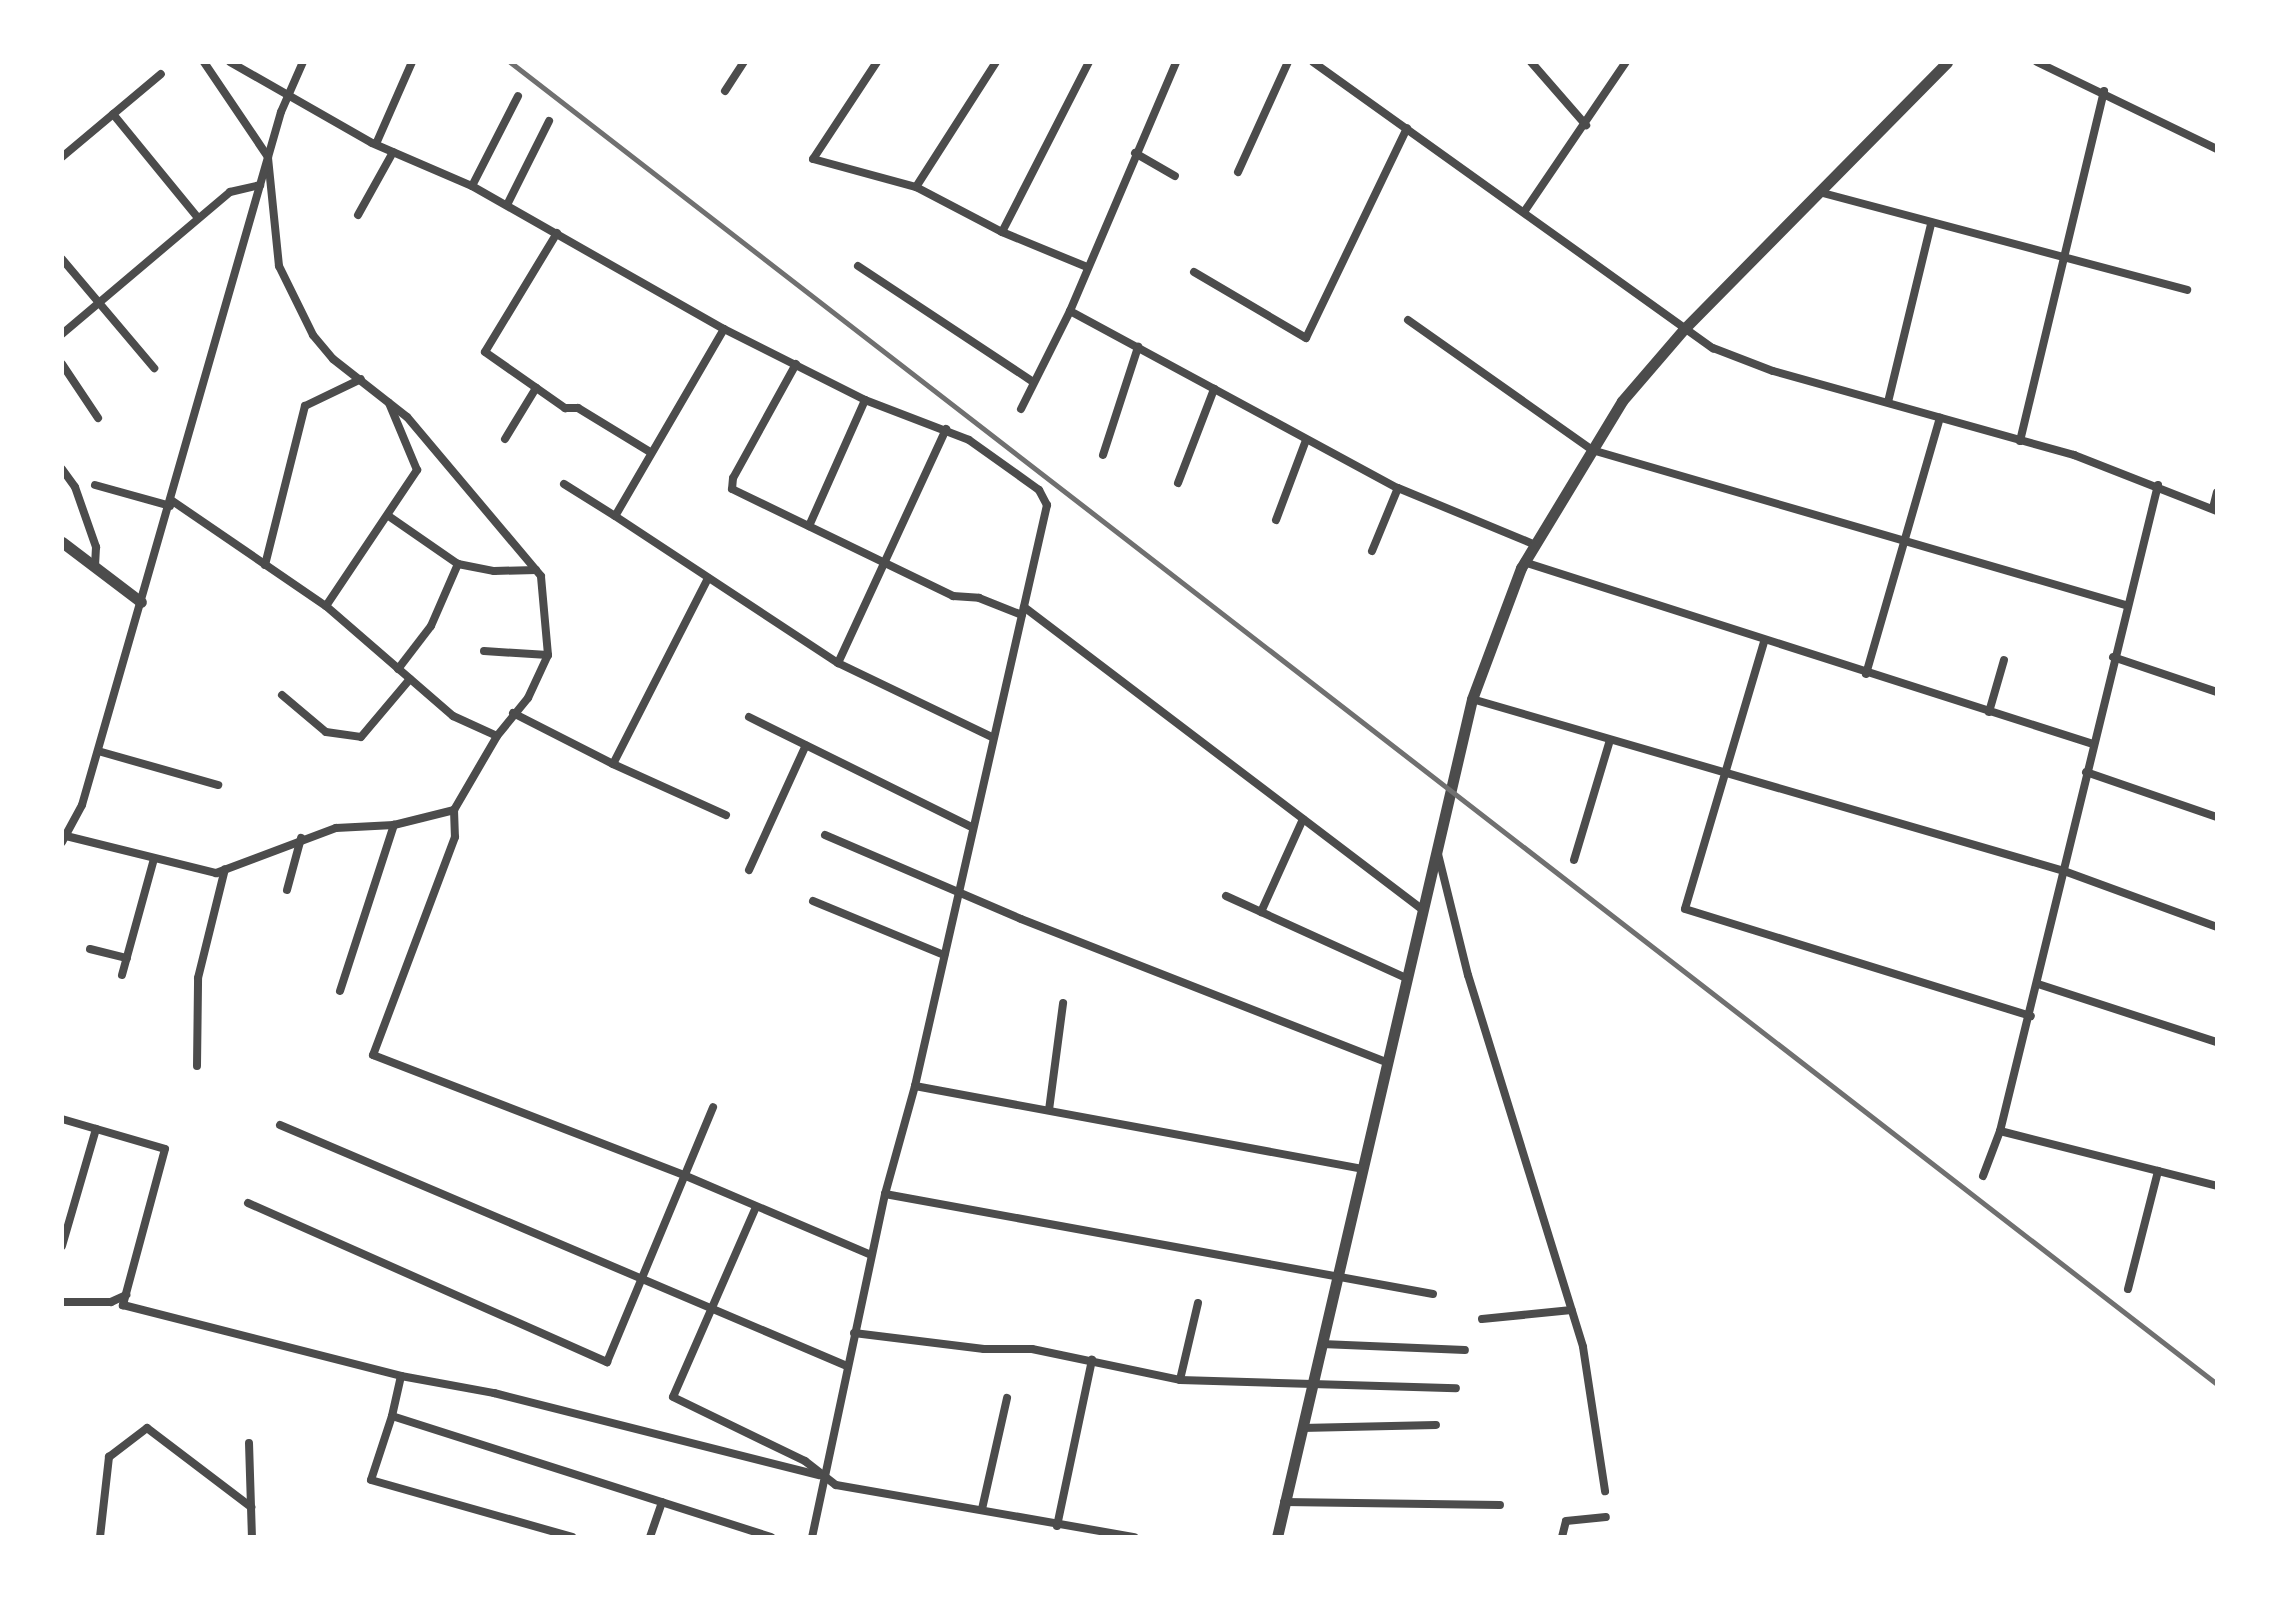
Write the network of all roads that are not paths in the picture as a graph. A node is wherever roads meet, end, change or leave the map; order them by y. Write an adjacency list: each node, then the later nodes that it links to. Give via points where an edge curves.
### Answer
1 (204, 62): 30 (street)
2 (230, 62): 19 (street)
3 (303, 62): 19 (street)
4 (412, 62): 25 (street)
5 (744, 62): 17 (street)
6 (877, 62): 35 (street, via 813,159)
7 (996, 62): 35 (street)
8 (1089, 62): 42 (street)
9 (1176, 62): 28 (street)
10 (1288, 62): 31 (street)
11 (1313, 62): 24 (street)
12 (1531, 62): 23 (street)
13 (1626, 62): 23 (street)
14 (1947, 62): 36 (street)
15 (2037, 62): 18 (street)
16 (161, 74): 21 (street)
17 (725, 91)
18 (2104, 91): 26 (street); 44 (street)
19 (287, 94): 25 (street); 30 (street)
20 (518, 96): 34 (street)
21 (113, 114): 29 (street); 40 (street)
22 (549, 121): 37 (street)
23 (1586, 125): 38 (street)
24 (1407, 128): 38 (street); 48 (street, via 1306,338)
25 (376, 144): 27 (street)
26 (2217, 149)
27 (393, 152): 34 (street); 39 (street)
28 (1135, 153): 32 (street); 47 (street)
29 (62, 157)
30 (268, 157): 33 (street); 60 (street, via 279,266 313,335 333,359)
31 (1238, 172)
32 (1175, 176)
33 (260, 185): 40 (street, via 230,192); 84 (street)
34 (472, 186): 37 (street)
35 (916, 187): 42 (street)
36 (1819, 192): 41 (street); 54 (street)
37 (507, 205): 43 (street)
38 (1524, 212): 54 (street)
39 (358, 215)
40 (198, 218): 50 (street)
41 (1931, 224): 44 (street); 66 (street)
42 (1002, 232): 47 (street)
43 (557, 233): 53 (street); 62 (street, via 485,352)
44 (2064, 256): 49 (street); 73 (street)
45 (62, 259): 50 (street)
46 (858, 266): 61 (street)
47 (1087, 267): 51 (street)
48 (1194, 272)
49 (2187, 290)
50 (99, 303): 55 (street); 59 (street)
51 (1070, 311): 56 (street); 61 (street)
52 (1408, 320): 74 (street)
53 (724, 329): 58 (street); 75 (street)
54 (1683, 330): 66 (street, via 1773,371); 74 (street, via 1622,401)
55 (62, 334)
56 (1138, 347): 63 (street); 76 (street)
57 (62, 364): 69 (street)
58 (796, 364): 64 (street); 89 (street, via 733,478 732,489)
59 (154, 368)
60 (361, 379): 65 (street); 97 (street, via 305,406)
61 (1032, 381): 67 (street)
62 (536, 388): 71 (street); 75 (street)
63 (1214, 389): 72 (street); 78 (street)
64 (865, 400): 70 (street); 89 (street)
65 (389, 402): 87 (street, via 417,470); 99 (street)
66 (1888, 402): 68 (street)
67 (1021, 409)
68 (1940, 417): 73 (street); 90 (street)
69 (98, 418)
70 (946, 429): 95 (street); 104 (street, via 1008,465 1039,490 1047,505)
71 (505, 439)
72 (1306, 440): 82 (street); 88 (street)
73 (2020, 441): 81 (street)
74 (1592, 450): 90 (street); 92 (street)
75 (650, 452): 86 (street)
76 (1103, 455)
77 (62, 469): 98 (street, via 75,487 96,547)
78 (1178, 483)
79 (564, 484): 86 (street)
80 (95, 485): 84 (street)
81 (2158, 485): 85 (street); 102 (street)
82 (1398, 488): 92 (street); 93 (street)
83 (2217, 492): 85 (street)
84 (171, 503): 97 (street); 101 (street)
85 (2215, 509)
86 (615, 516): 100 (street)
87 (390, 517): 96 (street); 103 (street)
88 (1276, 520)
89 (809, 526): 95 (street)
90 (1903, 538): 102 (street); 112 (street)
91 (62, 542): 98 (street)
92 (1533, 544): 94 (street)
93 (1372, 551)
94 (1524, 562): 105 (street); 116 (street)
95 (885, 563): 104 (street, via 953,596); 110 (street)
96 (458, 564): 99 (street, via 494,571); 111 (street, via 431,626)
97 (265, 565): 103 (street)
98 (95, 567): 101 (street)
99 (536, 570): 107 (street, via 548,616)
100 (708, 578): 110 (street); 126 (street)
101 (141, 602): 125 (street)
102 (2125, 605): 108 (street)
103 (326, 606): 111 (street)
104 (1023, 611): 121 (street); 133 (street)
105 (1764, 642): 112 (street); 128 (street)
106 (484, 651): 107 (street)
107 (548, 655): 118 (street, via 528,698)
108 (2113, 657): 114 (street); 123 (street)
109 (2004, 660): 117 (street)
110 (838, 663): 121 (street)
111 (398, 669): 113 (street)
112 (1866, 674): 117 (street)
113 (410, 679): 115 (street, via 361,737 326,732); 120 (street, via 453,716)
114 (2217, 692)
115 (282, 695)
116 (1472, 699): 122 (street); 139 (street)
117 (1989, 712): 123 (street)
118 (513, 713): 120 (street); 126 (street)
119 (749, 717): 124 (street)
120 (497, 736): 130 (street)
121 (992, 737): 135 (street)
122 (1610, 740): 128 (street); 141 (street)
123 (2093, 744): 127 (street)
124 (806, 745): 135 (street); 143 (street)
125 (98, 751): 129 (street); 137 (street)
126 (613, 764): 131 (street)
127 (2086, 772): 132 (street); 144 (street)
128 (1726, 773): 144 (street); 160 (street, via 1685,909)
129 (218, 785)
130 (454, 810): 134 (street); 173 (street, via 455,837 373,1055)
131 (726, 815)
132 (2217, 817)
133 (1303, 819): 149 (street); 150 (street)
134 (394, 825): 138 (street, via 336,828); 158 (street)
135 (972, 827): 146 (street)
136 (825, 835): 146 (street)
137 (63, 838): 140 (street)
138 (301, 838): 142 (street); 145 (street)
139 (1437, 849): 149 (street); 189 (street, via 1468,975)
140 (154, 859): 142 (street, via 216,873); 154 (street)
141 (1574, 860)
142 (225, 869): 163 (street, via 198,978)
143 (749, 870)
144 (2064, 871): 151 (street); 157 (street)
145 (287, 890)
146 (957, 892): 153 (street); 162 (street)
147 (1226, 896): 150 (street)
148 (813, 901): 153 (street)
149 (1423, 910): 156 (street)
150 (1261, 912): 156 (street)
151 (2217, 927)
152 (90, 949): 154 (street)
153 (944, 955): 164 (street)
154 (127, 958): 155 (street)
155 (122, 975)
156 (1408, 979): 162 (street)
157 (2038, 984): 160 (street); 161 (street)
158 (340, 991)
159 (1063, 1003): 166 (street)
160 (2031, 1016): 170 (street)
161 (2217, 1042)
162 (1388, 1063): 171 (street)
163 (197, 1066)
164 (915, 1086): 166 (street); 176 (street)
165 (713, 1107): 173 (street)
166 (1049, 1110): 171 (street)
167 (62, 1119): 169 (street)
168 (280, 1125): 182 (street)
169 (96, 1129): 179 (street); 185 (street, via 165,1149)
170 (2000, 1131): 172 (street); 174 (street)
171 (1362, 1169): 181 (street)
172 (2158, 1171): 175 (street); 183 (street)
173 (686, 1176): 178 (street); 182 (street)
174 (1983, 1176)
175 (2217, 1186)
176 (885, 1194): 180 (street); 181 (street)
177 (248, 1203): 182 (street, via 607,1362)
178 (756, 1207): 180 (street); 188 (street)
179 (62, 1246)
180 (871, 1255): 191 (street)
181 (1339, 1275): 184 (street); 192 (street)
182 (643, 1278): 188 (street)
183 (2128, 1289)
184 (1433, 1294)
185 (126, 1295): 186 (street, via 111,1302); 196 (street, via 123,1305)
186 (62, 1302)
187 (1198, 1303): 197 (street)
188 (712, 1309): 195 (street); 205 (street, via 673,1397 805,1461)
189 (1572, 1310): 190 (street); 206 (street, via 1590,1380)
190 (1482, 1319)
191 (854, 1333): 194 (street, via 984,1349 1032,1349); 195 (street)
192 (1322, 1344): 193 (street); 198 (street)
193 (1465, 1350)
194 (1092, 1360): 197 (street); 213 (street)
195 (847, 1366): 205 (street)
196 (401, 1376): 201 (street); 205 (street, via 494,1393)
197 (1180, 1380): 198 (street)
198 (1312, 1387): 199 (street); 203 (street)
199 (1456, 1388)
200 (1007, 1398): 211 (street)
201 (392, 1416): 207 (street); 217 (street, via 371,1480)
202 (1436, 1425): 203 (street)
203 (1302, 1428): 208 (street)
204 (249, 1443): 210 (street)
205 (824, 1476): 211 (street, via 836,1485); 220 (street)
206 (1605, 1491)
207 (662, 1502): 218 (street); 219 (street)
208 (1284, 1502): 209 (street); 222 (street)
209 (1500, 1505)
210 (251, 1507): 215 (street, via 147,1428 109,1457); 216 (street)
211 (982, 1509): 213 (street)
212 (1606, 1517): 223 (street, via 1566,1521)
213 (1057, 1526): 214 (street)
214 (1094, 1535): 221 (street)
215 (100, 1537)
216 (252, 1537)
217 (572, 1537)
218 (650, 1537)
219 (771, 1537)
220 (812, 1537)
221 (1135, 1537)
222 (1277, 1537)
223 (1562, 1537)

